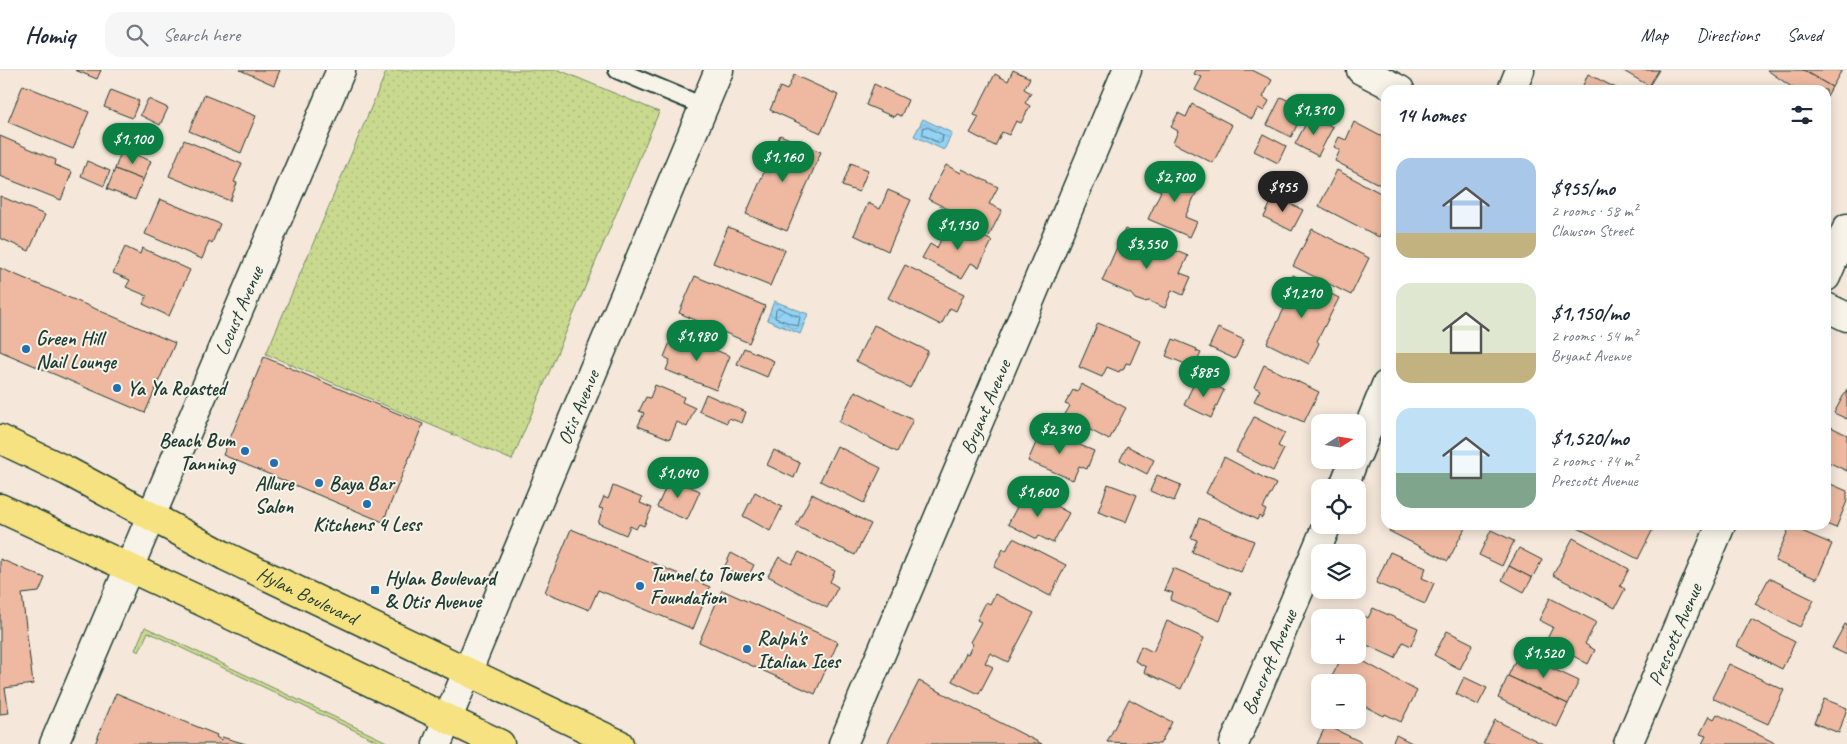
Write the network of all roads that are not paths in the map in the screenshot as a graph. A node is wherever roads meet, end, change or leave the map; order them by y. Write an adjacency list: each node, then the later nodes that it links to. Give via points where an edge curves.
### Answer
1 (341, 70): 18 (street, Locust Avenue)
2 (617, 70): 9 (lane)
3 (719, 70): 9 (street, Otis Avenue)
4 (1127, 70): 28 (street, Bryant Avenue)
5 (1361, 70): 7 (street)
6 (1520, 70): 8 (street)
7 (1390, 85)
8 (1514, 85)
9 (704, 106): 22 (street, Otis Avenue)
10 (1847, 228): 11 (street)
11 (1831, 265)
12 (1831, 309): 13 (street)
13 (1847, 317)
14 (1381, 397): 15 (street)
15 (1366, 434)
16 (0, 439): 18 (main road, Hylan Boulevard)
17 (0, 508): 21 (main road)
18 (151, 516): 21 (street, Locust Avenue); 22 (main road, Hylan Boulevard, via 226,556)
19 (1719, 530): 30 (street, Prescott Avenue)
20 (1323, 534): 29 (street, Bancroft Avenue)
21 (130, 568): 23 (main road); 24 (street, Locust Avenue)
22 (468, 671): 23 (street, Otis Avenue); 27 (main road, Hylan Boulevard)
23 (447, 720): 25 (street, Otis Avenue); 26 (main road)
24 (54, 744)
25 (437, 744)
26 (500, 744)
27 (619, 744)
28 (843, 744)
29 (1234, 744)
30 (1628, 744)

